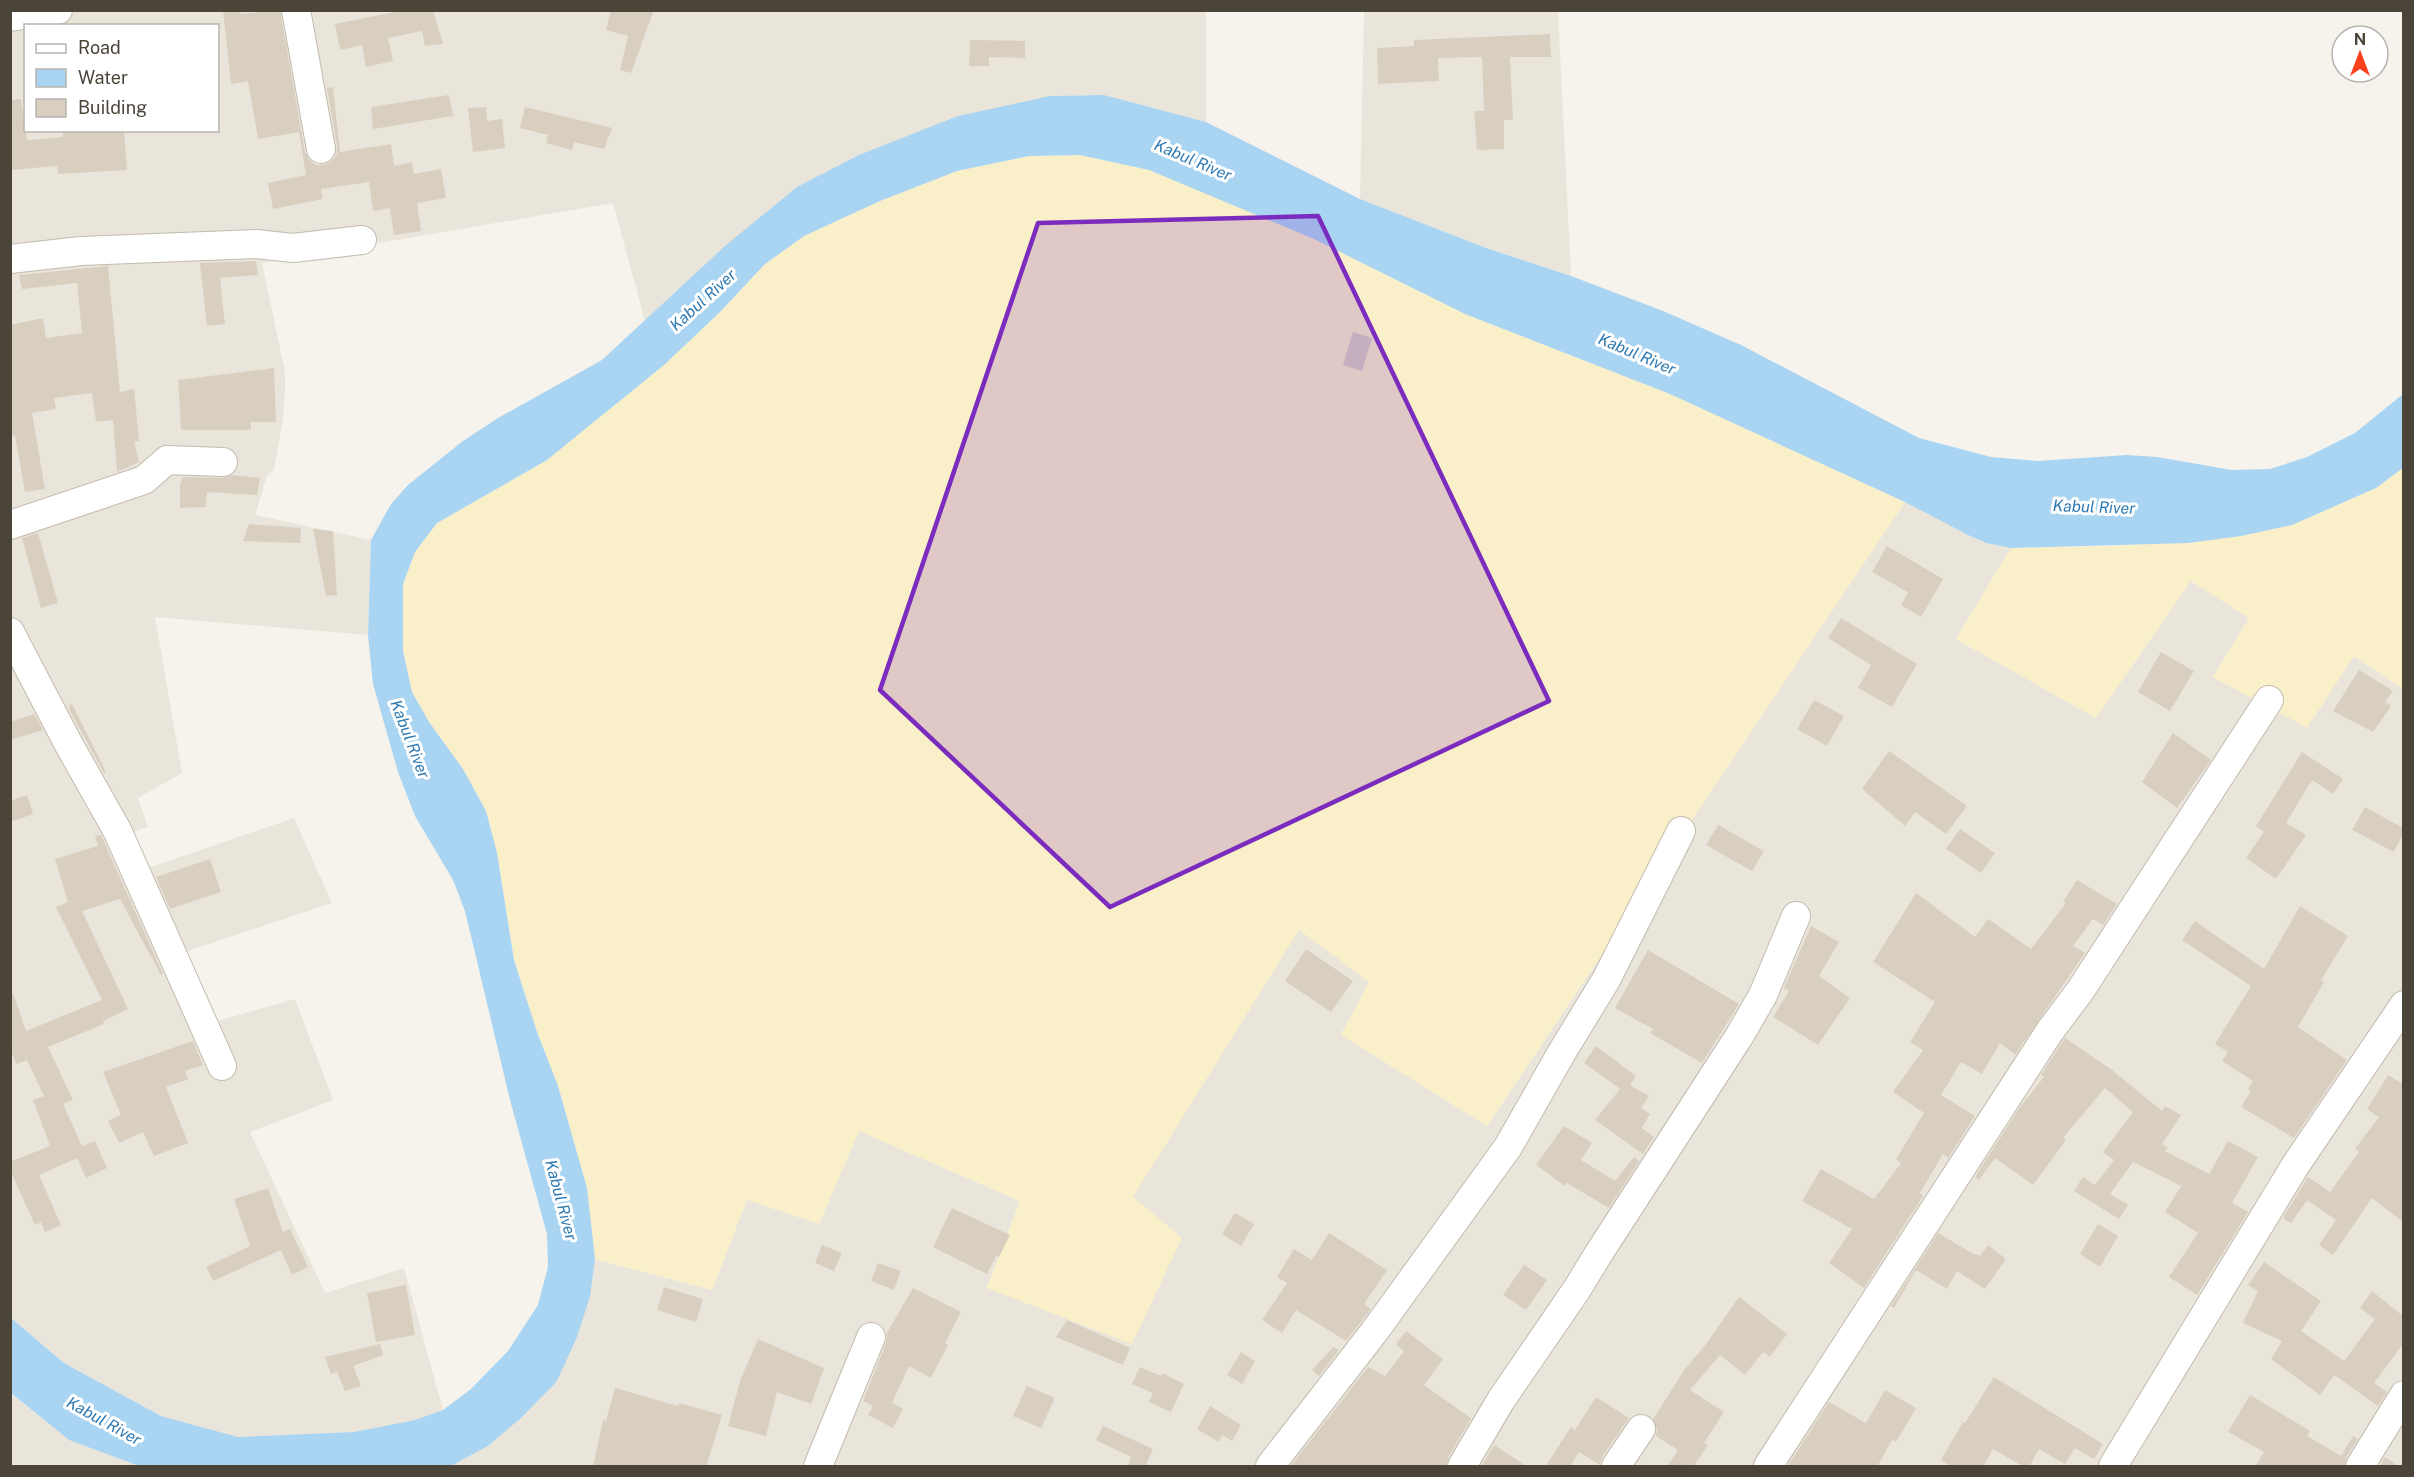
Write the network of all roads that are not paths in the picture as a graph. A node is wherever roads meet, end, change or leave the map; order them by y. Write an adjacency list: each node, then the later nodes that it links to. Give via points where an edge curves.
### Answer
1 (58, 10): 3 (street)
2 (296, 10): 4 (street)
3 (10, 17)
4 (321, 149)
5 (362, 240): 6 (street, via 293,248 256,244 81,251)
6 (10, 259)
7 (223, 462): 8 (street, via 167,460 144,480)
8 (10, 525)
9 (10, 632): 14 (street, via 117,830)
10 (2269, 700): 22 (street)
11 (1681, 831): 19 (street, via 1606,980 1508,1147)
12 (1796, 916): 20 (street, via 1763,995 1740,1035 1501,1400)
13 (2403, 1005): 23 (street, via 2295,1166)
14 (222, 1066)
15 (871, 1337): 18 (street)
16 (2403, 1395): 24 (street)
17 (1641, 1429): 21 (street)
18 (818, 1467)
19 (1270, 1467)
20 (1462, 1467)
21 (1616, 1467)
22 (1768, 1467)
23 (2113, 1467)
24 (2360, 1467)

